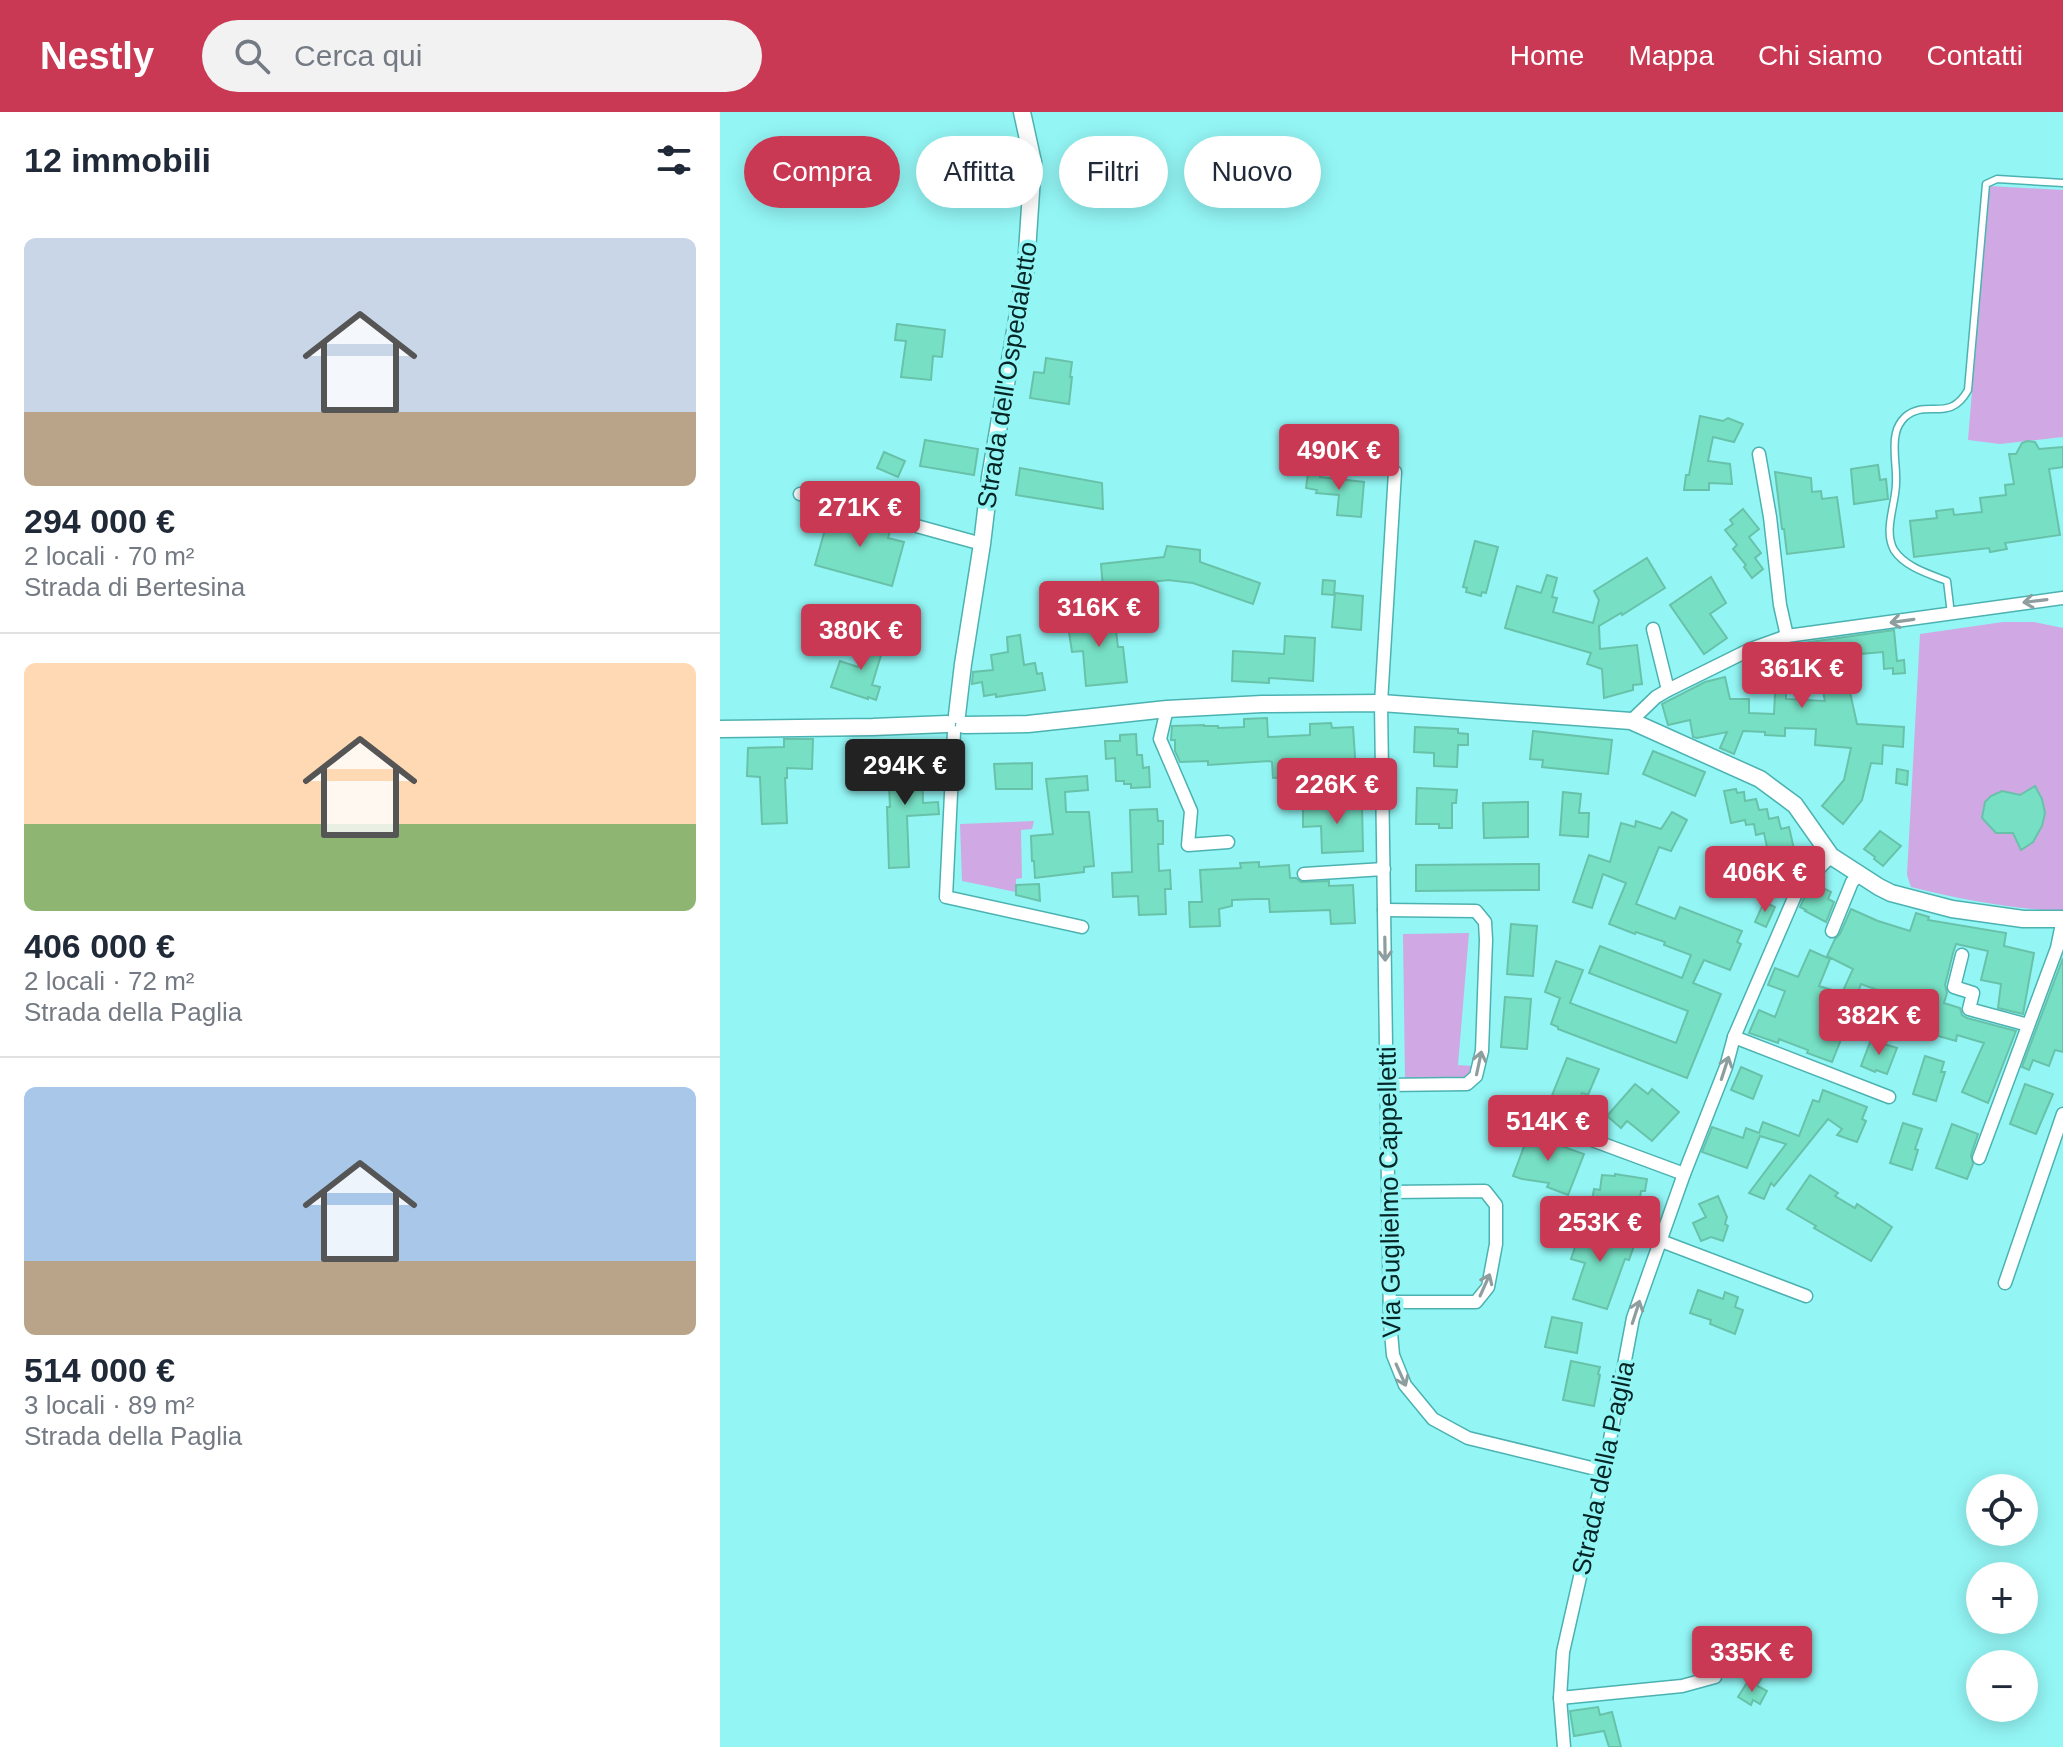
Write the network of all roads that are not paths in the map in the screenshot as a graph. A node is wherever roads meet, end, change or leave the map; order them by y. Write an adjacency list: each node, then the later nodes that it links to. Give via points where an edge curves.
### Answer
1 (1022, 112): 6 (street, Strada dell'Ospedaletto, via 1033,162 1026,267)
2 (2063, 183): 8 (lane, via 1997,179 1986,184 1968,390 1961,403 1943,410 1916,410 1895,434 1892,547 1921,571 1947,581)
3 (1759, 454): 10 (street)
4 (1395, 472): 12 (street, Via Guglielmo Cappelletti)
5 (800, 494): 6 (street, Strada dell'Ospedaletto)
6 (982, 544): 15 (street, Strada dell'Ospedaletto)
7 (2063, 598): 8 (street, one-way to 8)
8 (1951, 614): 10 (street, one-way to 10)
9 (1653, 629): 11 (street)
10 (1787, 636): 11 (street)
11 (1668, 690): 14 (street)
12 (1381, 703): 13 (street); 14 (street); 19 (street, Via Guglielmo Cappelletti)
13 (1167, 709): 15 (street, via 1028,724); 17 (street, via 1160,739 1191,811 1188,845)
14 (1631, 721): 18 (street, via 1760,779 1795,805)
15 (956, 724): 16 (street); 24 (street, via 946,897)
16 (720, 729)
17 (1228, 842)
18 (1831, 856): 21 (street); 28 (street, Strada della Paglia, via 1797,891)
19 (1384, 869): 20 (street); 22 (street, Via Guglielmo Cappelletti)
20 (1304, 874)
21 (1859, 875): 23 (street, via 1891,893 1952,909); 25 (street)
22 (1384, 910): 29 (street, Via Guglielmo Cappelletti, one-way to 29); 29 (street, one-way to 22, via 1467,1084 1476,1076 1482,1051 1486,940 1485,922 1476,911)
23 (2063, 919): 27 (street)
24 (1082, 927)
25 (1832, 931)
26 (1962, 955): 27 (street, via 1954,987 1973,993 1969,1009)
27 (2028, 1025): 33 (street)
28 (1734, 1037): 30 (street); 34 (street, Strada della Paglia, one-way to 28)
29 (1387, 1085): 35 (street, Via Guglielmo Cappelletti)
30 (1889, 1097)
31 (2063, 1114): 37 (street)
32 (1576, 1134): 34 (street)
33 (1979, 1158)
34 (1684, 1174): 36 (street, Strada della Paglia)
35 (1389, 1192): 39 (street, Via Guglielmo Cappelletti); 39 (street, one-way to 35, via 1476,1302 1488,1287 1496,1205 1485,1191)
36 (1661, 1241): 38 (street); 40 (street, Strada della Paglia, one-way to 36, via 1633,1318)
37 (2005, 1283)
38 (1806, 1296)
39 (1390, 1302): 40 (street, Via Guglielmo Cappelletti, one-way to 40, via 1393,1355 1405,1385 1433,1419 1468,1438)
40 (1604, 1471): 42 (street, Strada della Paglia, via 1563,1652)
41 (1715, 1677): 42 (street, via 1682,1686)
42 (1560, 1698): 43 (street, Strada della Paglia)
43 (1564, 1747)

